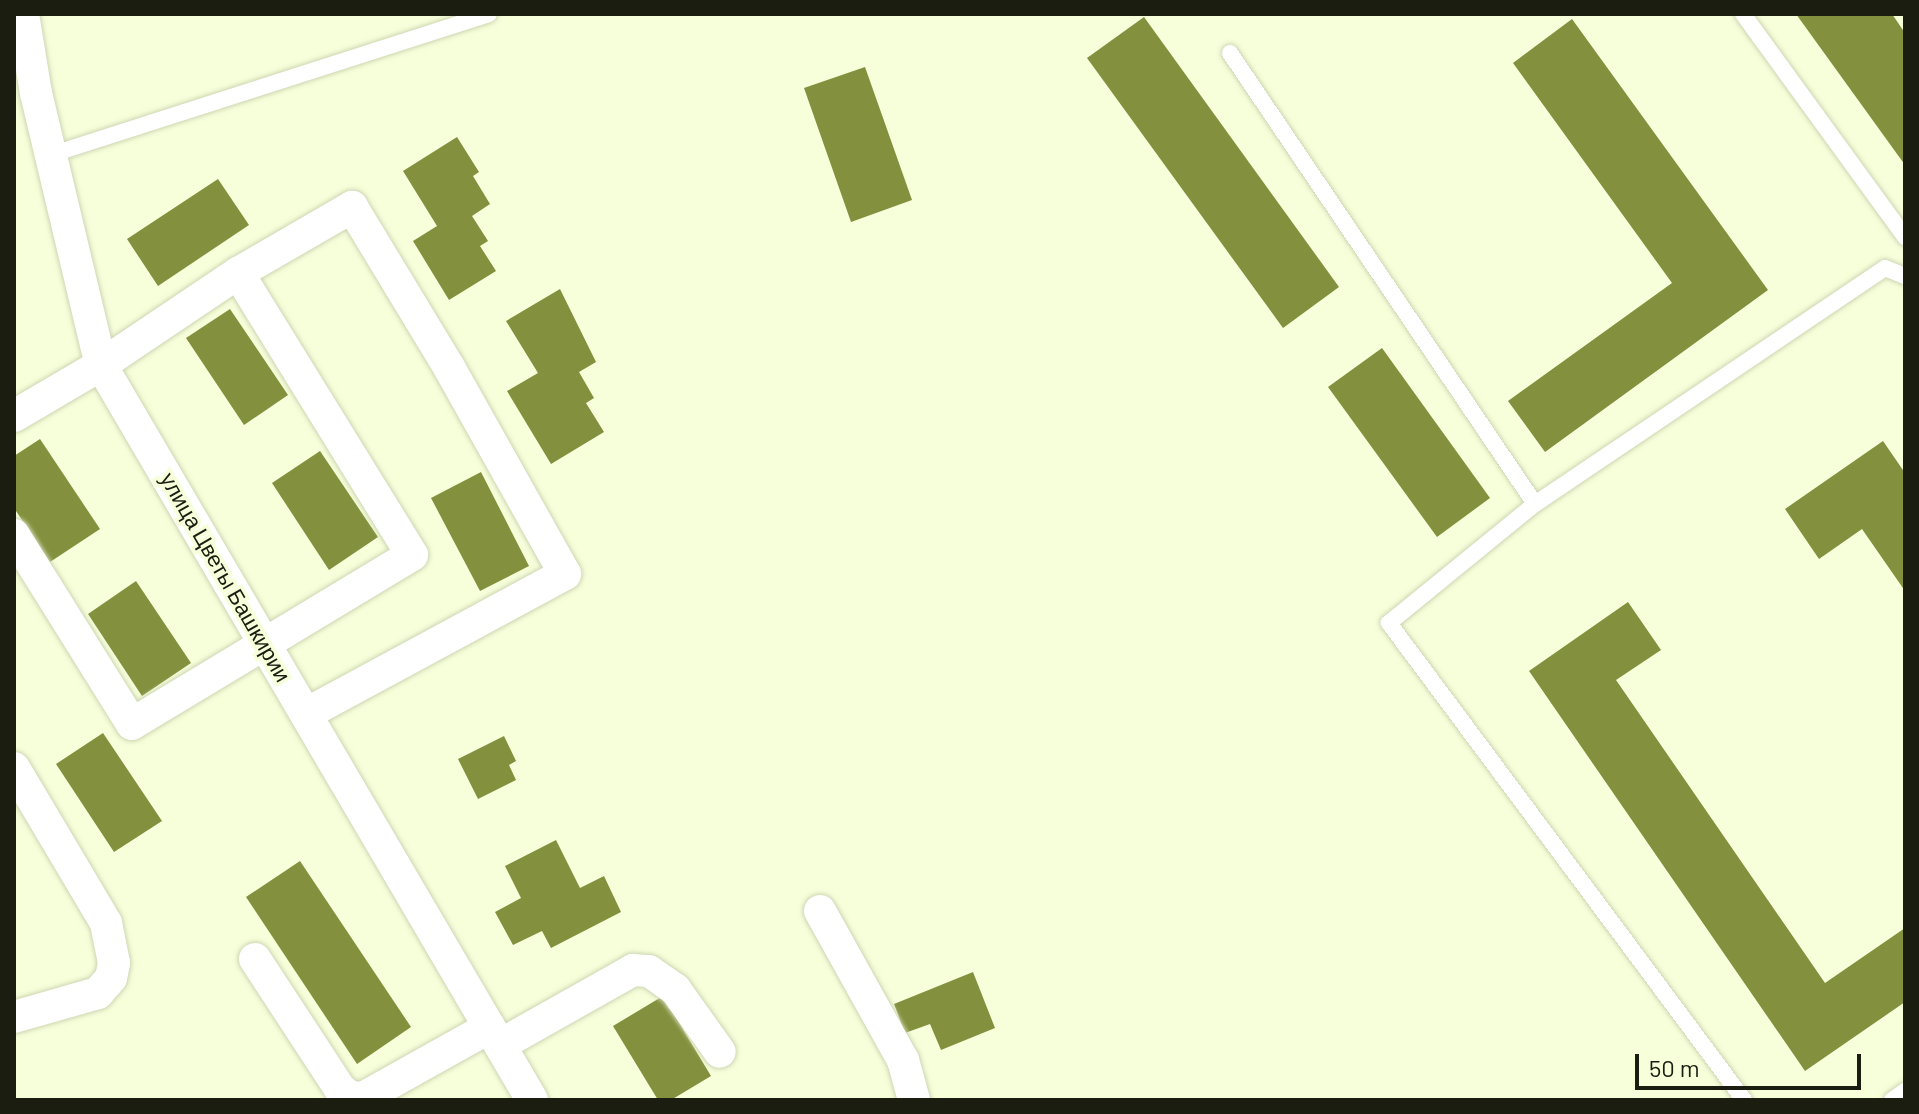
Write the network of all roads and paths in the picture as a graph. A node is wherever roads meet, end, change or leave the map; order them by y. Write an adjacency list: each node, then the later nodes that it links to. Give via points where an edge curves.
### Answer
1 (23, 14): 5 (street, улица Цветы Башкирии)
2 (489, 14): 6 (lane)
3 (1743, 14): 7 (lane)
4 (1230, 53): 12 (lane)
5 (28, 121): 6 (street, улица Цветы Башкирии)
6 (50, 155): 10 (street, улица Цветы Башкирии)
7 (1905, 237)
8 (238, 273): 10 (street); 14 (street, via 412,555); 15 (street, via 352,207 565,574)
9 (1905, 276): 12 (lane, via 1885,268)
10 (101, 365): 11 (street); 14 (street, улица Цветы Башкирии)
11 (14, 416)
12 (1535, 504): 25 (lane, via 1389,623)
13 (14, 535): 14 (street, via 132,724)
14 (265, 644): 15 (street, улица Цветы Башкирии)
15 (306, 714): 20 (street, улица Цветы Башкирии)
16 (14, 768): 19 (street, via 106,923 114,963 111,978 98,993)
17 (820, 911): 24 (street, via 903,1060)
18 (255, 959): 20 (street, via 350,1097 363,1098)
19 (14, 1017)
20 (495, 1036): 21 (street, via 633,970 649,971 675,989); 23 (street, улица Цветы Башкирии)
21 (720, 1052)
22 (1905, 1091): 26 (lane)
23 (532, 1100)
24 (914, 1100)
25 (1744, 1100)
26 (1892, 1100)

